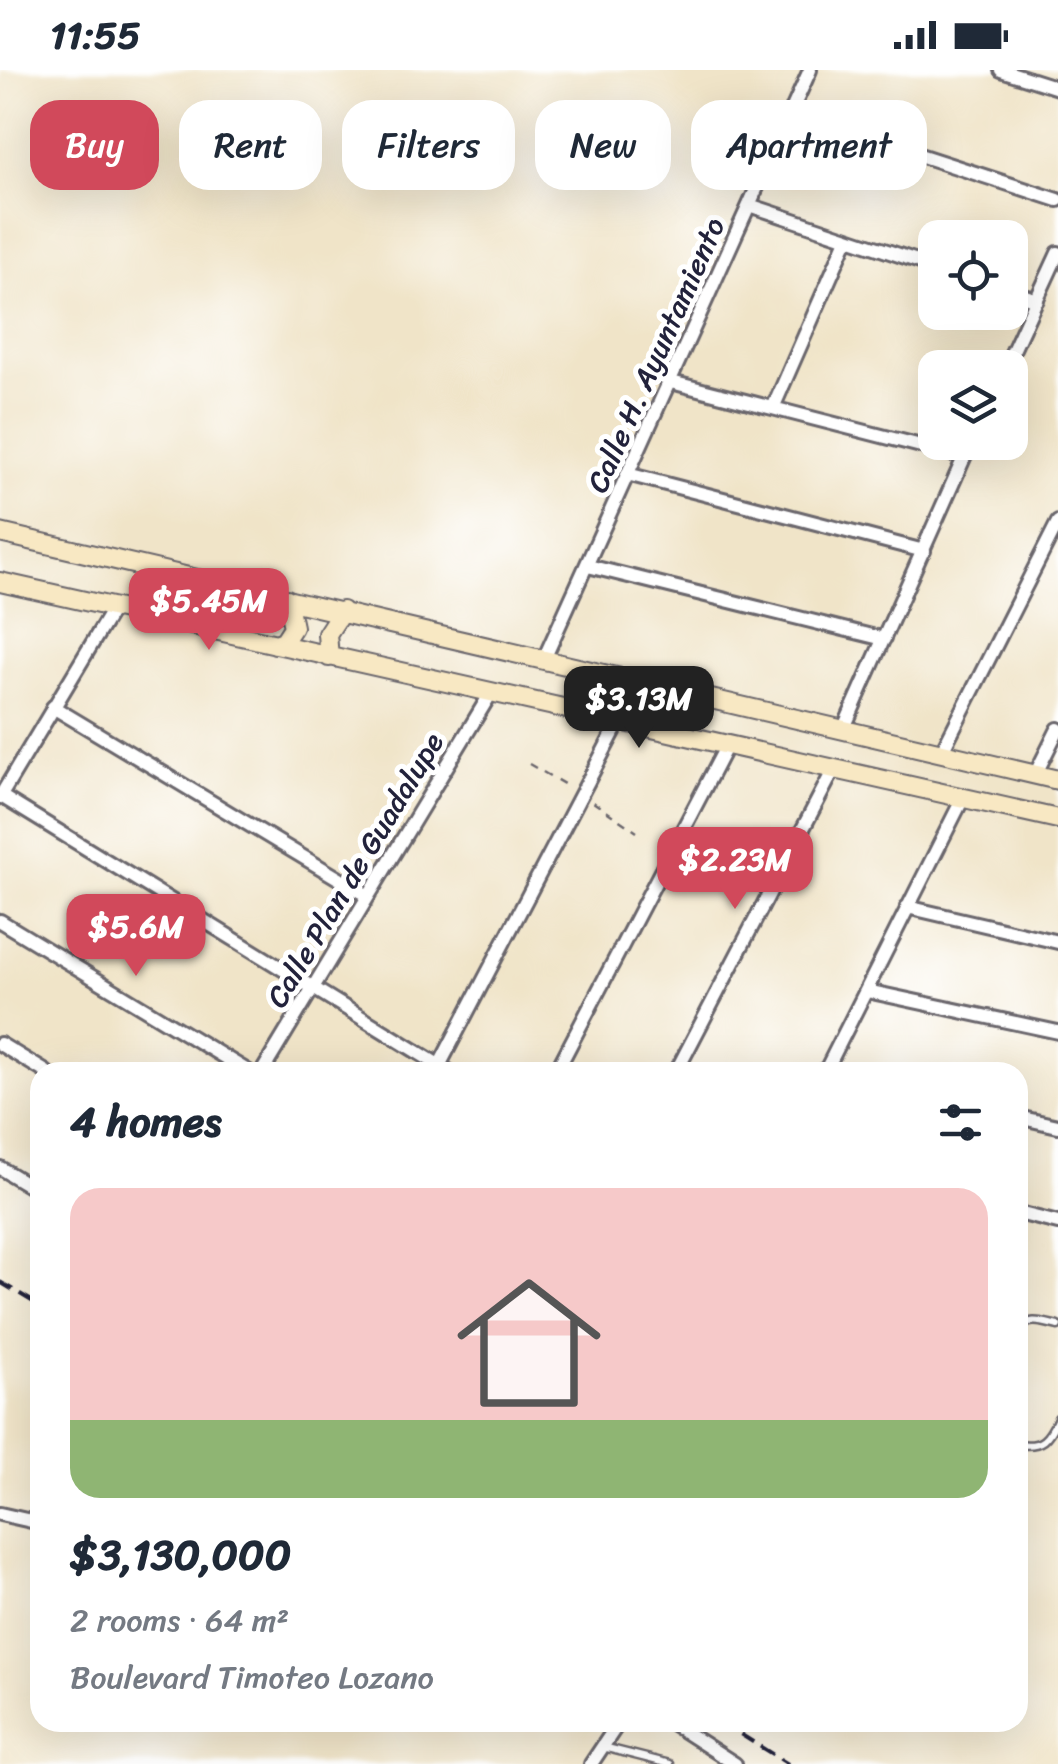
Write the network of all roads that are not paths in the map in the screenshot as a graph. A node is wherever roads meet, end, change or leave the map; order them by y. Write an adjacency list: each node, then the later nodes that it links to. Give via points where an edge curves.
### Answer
1 (810, 70): 4 (street, Calle H. Ayuntamiento)
2 (1001, 70): 3 (street)
3 (1058, 88)
4 (796, 100)
5 (927, 157): 7 (street)
6 (756, 190): 8 (street, Calle H. Ayuntamiento)
7 (1058, 200)
8 (749, 205): 9 (street); 15 (street, Calle H. Ayuntamiento)
9 (847, 239): 11 (street); 16 (street)
10 (1058, 253): 13 (street)
11 (918, 262)
12 (1028, 297): 13 (street)
13 (1037, 300): 14 (street)
14 (1014, 350)
15 (671, 382): 16 (street); 19 (street, Calle H. Ayuntamiento)
16 (773, 408): 17 (street)
17 (918, 445)
18 (963, 460): 22 (street)
19 (631, 475): 22 (street); 23 (street, Calle H. Ayuntamiento)
20 (1058, 522): 38 (street)
21 (0, 533): 25 (main road)
22 (924, 550): 28 (street)
23 (588, 566): 28 (street); 31 (street, Calle H. Ayuntamiento)
24 (2, 585): 26 (main road)
25 (287, 599): 27 (main road); 29 (main road, via 294,627)
26 (114, 607): 29 (main road); 33 (street)
27 (342, 611): 30 (main road, via 327,634); 31 (main road)
28 (884, 638): 35 (street)
29 (275, 644): 30 (main road)
30 (329, 657): 32 (main road)
31 (544, 659): 35 (main road)
32 (490, 694): 34 (main road); 45 (street, Calle Plan de Guadalupe)
33 (54, 707): 42 (street); 45 (street)
34 (619, 722): 37 (main road); 57 (street)
35 (843, 730): 38 (main road)
36 (1058, 730): 40 (street)
37 (726, 747): 39 (main road); 58 (street)
38 (941, 753): 40 (main road)
39 (832, 772): 43 (main road); 59 (street)
40 (1035, 774): 41 (main road)
41 (1058, 780)
42 (0, 796): 49 (street)
43 (962, 800): 44 (main road); 46 (street)
44 (1058, 819)
45 (368, 896): 49 (street, Calle Plan de Guadalupe)
46 (907, 907): 48 (street); 50 (street)
47 (0, 921): 54 (street)
48 (1058, 942)
49 (314, 989): 55 (street, Calle Plan de Guadalupe); 56 (street)
50 (867, 991): 51 (street); 60 (street)
51 (1058, 1032)
52 (0, 1044): 53 (street)
53 (30, 1062)
54 (233, 1062)
55 (268, 1062)
56 (434, 1062)
57 (449, 1062)
58 (561, 1062)
59 (681, 1062)
60 (829, 1062)
61 (1028, 1119): 62 (street)
62 (1058, 1126)
63 (0, 1168): 64 (street)
64 (30, 1186)
65 (1028, 1215): 66 (street)
66 (1058, 1222)
67 (1028, 1322): 68 (lane)
68 (1058, 1326)
69 (1058, 1418): 70 (lane, via 1046,1440)
70 (1028, 1445)
71 (0, 1514): 72 (street)
72 (30, 1522)
73 (612, 1732): 75 (street)
74 (685, 1732): 78 (street)
75 (602, 1746): 76 (street); 77 (lane)
76 (591, 1764)
77 (670, 1764)
78 (735, 1764)

